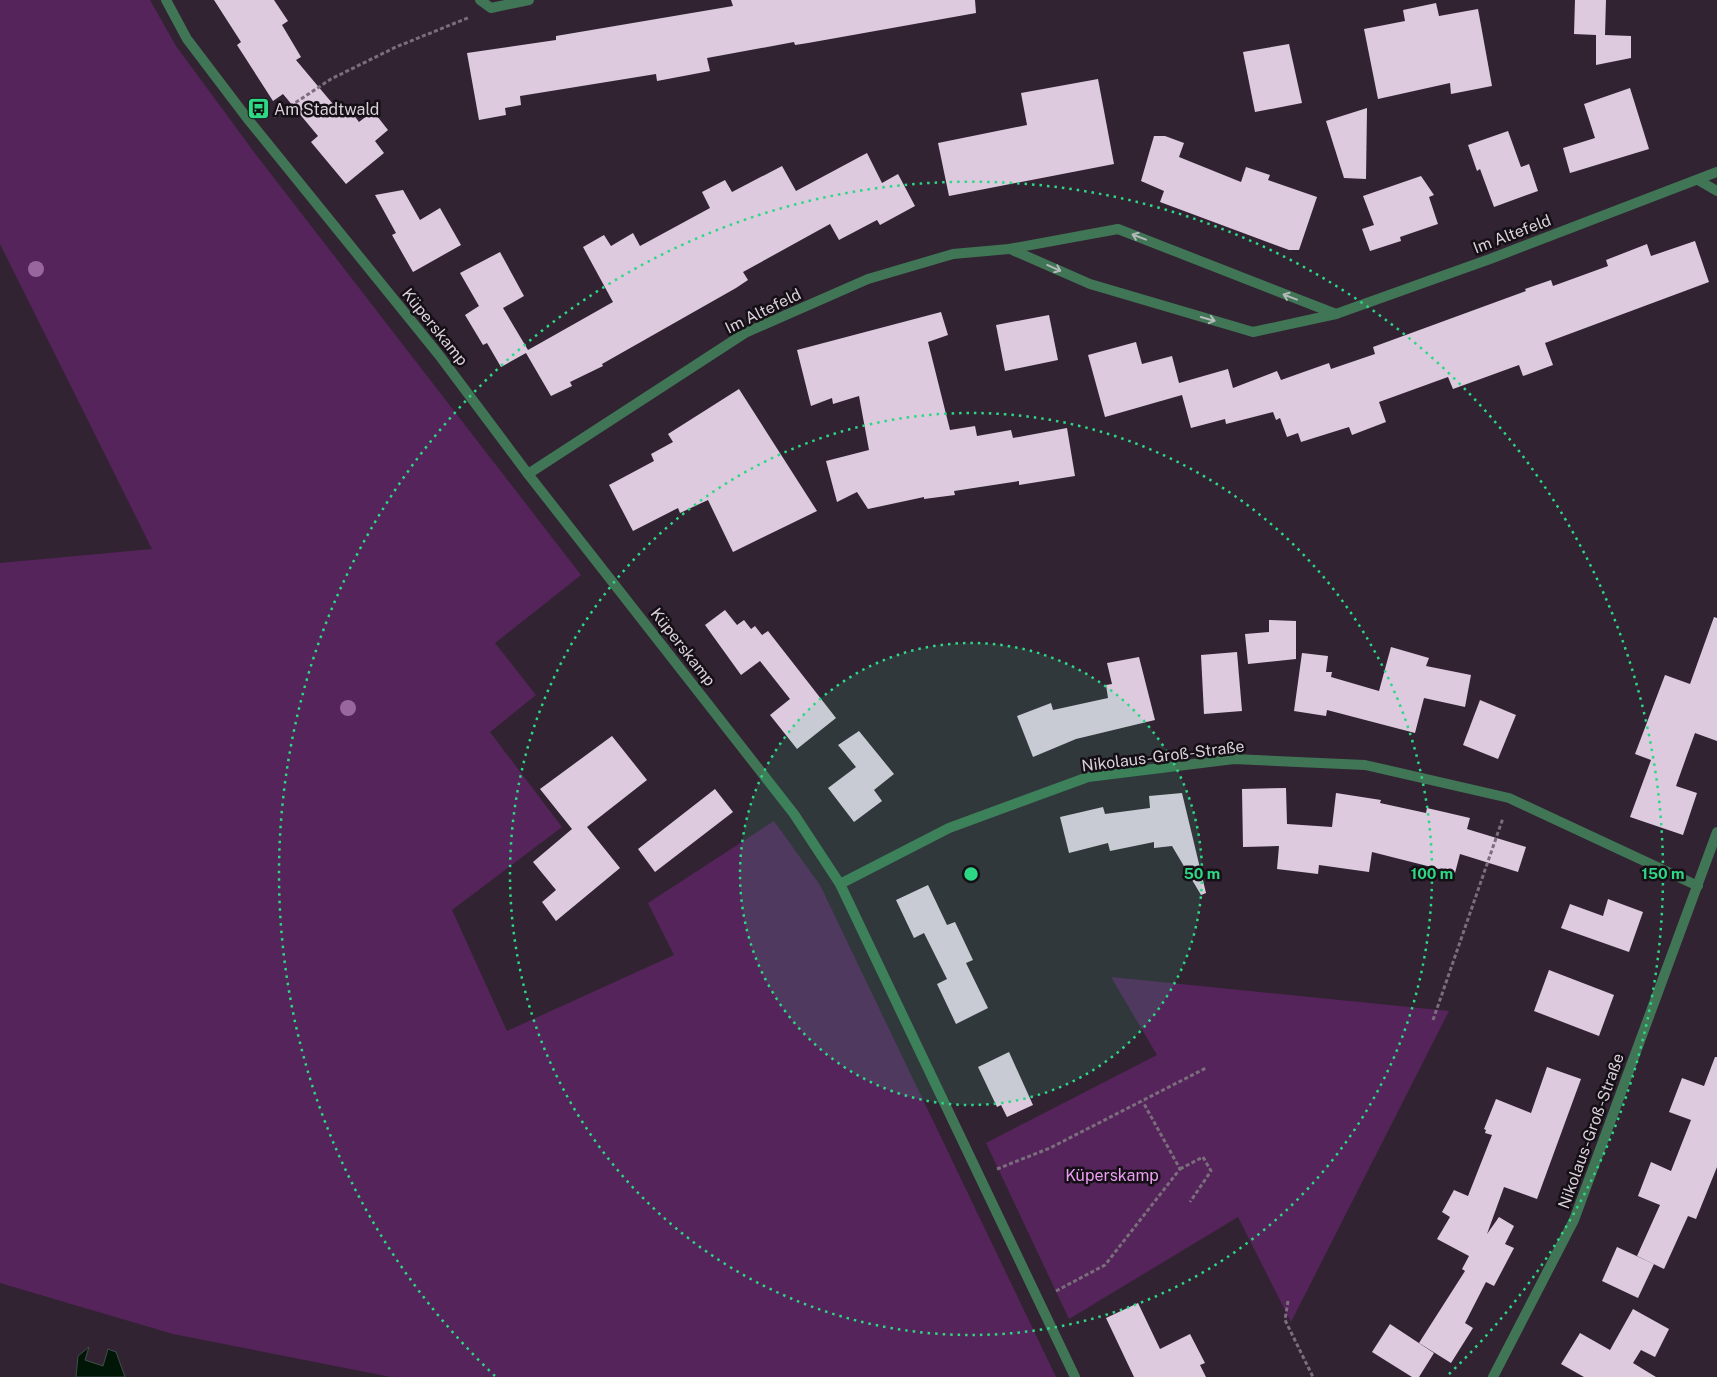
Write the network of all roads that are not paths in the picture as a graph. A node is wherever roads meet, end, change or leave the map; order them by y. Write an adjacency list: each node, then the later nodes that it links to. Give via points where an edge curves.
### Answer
1 (166, 0): 9 (street, Küperskamp, via 187,39 255,129 439,355)
2 (480, 0): 3 (street, via 491,8)
3 (529, 0)
4 (1717, 172): 5 (street, Im Altefeld)
5 (1698, 180): 6 (street); 8 (street, Im Altefeld)
6 (1717, 190)
7 (1009, 249): 8 (street, Im Altefeld, one-way to 8, via 1090,284 1253,332); 8 (street, Im Altefeld, one-way to 7, via 1118,229); 9 (street, Im Altefeld, via 953,254 868,278 745,333)
8 (1336, 314)
9 (528, 474): 11 (street, Küperskamp, via 794,814)
10 (1717, 832): 12 (street, Nikolaus-Groß-Straße)
11 (840, 884): 12 (street, Nikolaus-Groß-Straße, via 949,828 1088,777 1234,759 1365,765 1509,798); 13 (street, Küperskamp)
12 (1698, 886): 14 (street, Nikolaus-Groß-Straße, via 1574,1220)
13 (1074, 1377)
14 (1493, 1377)

